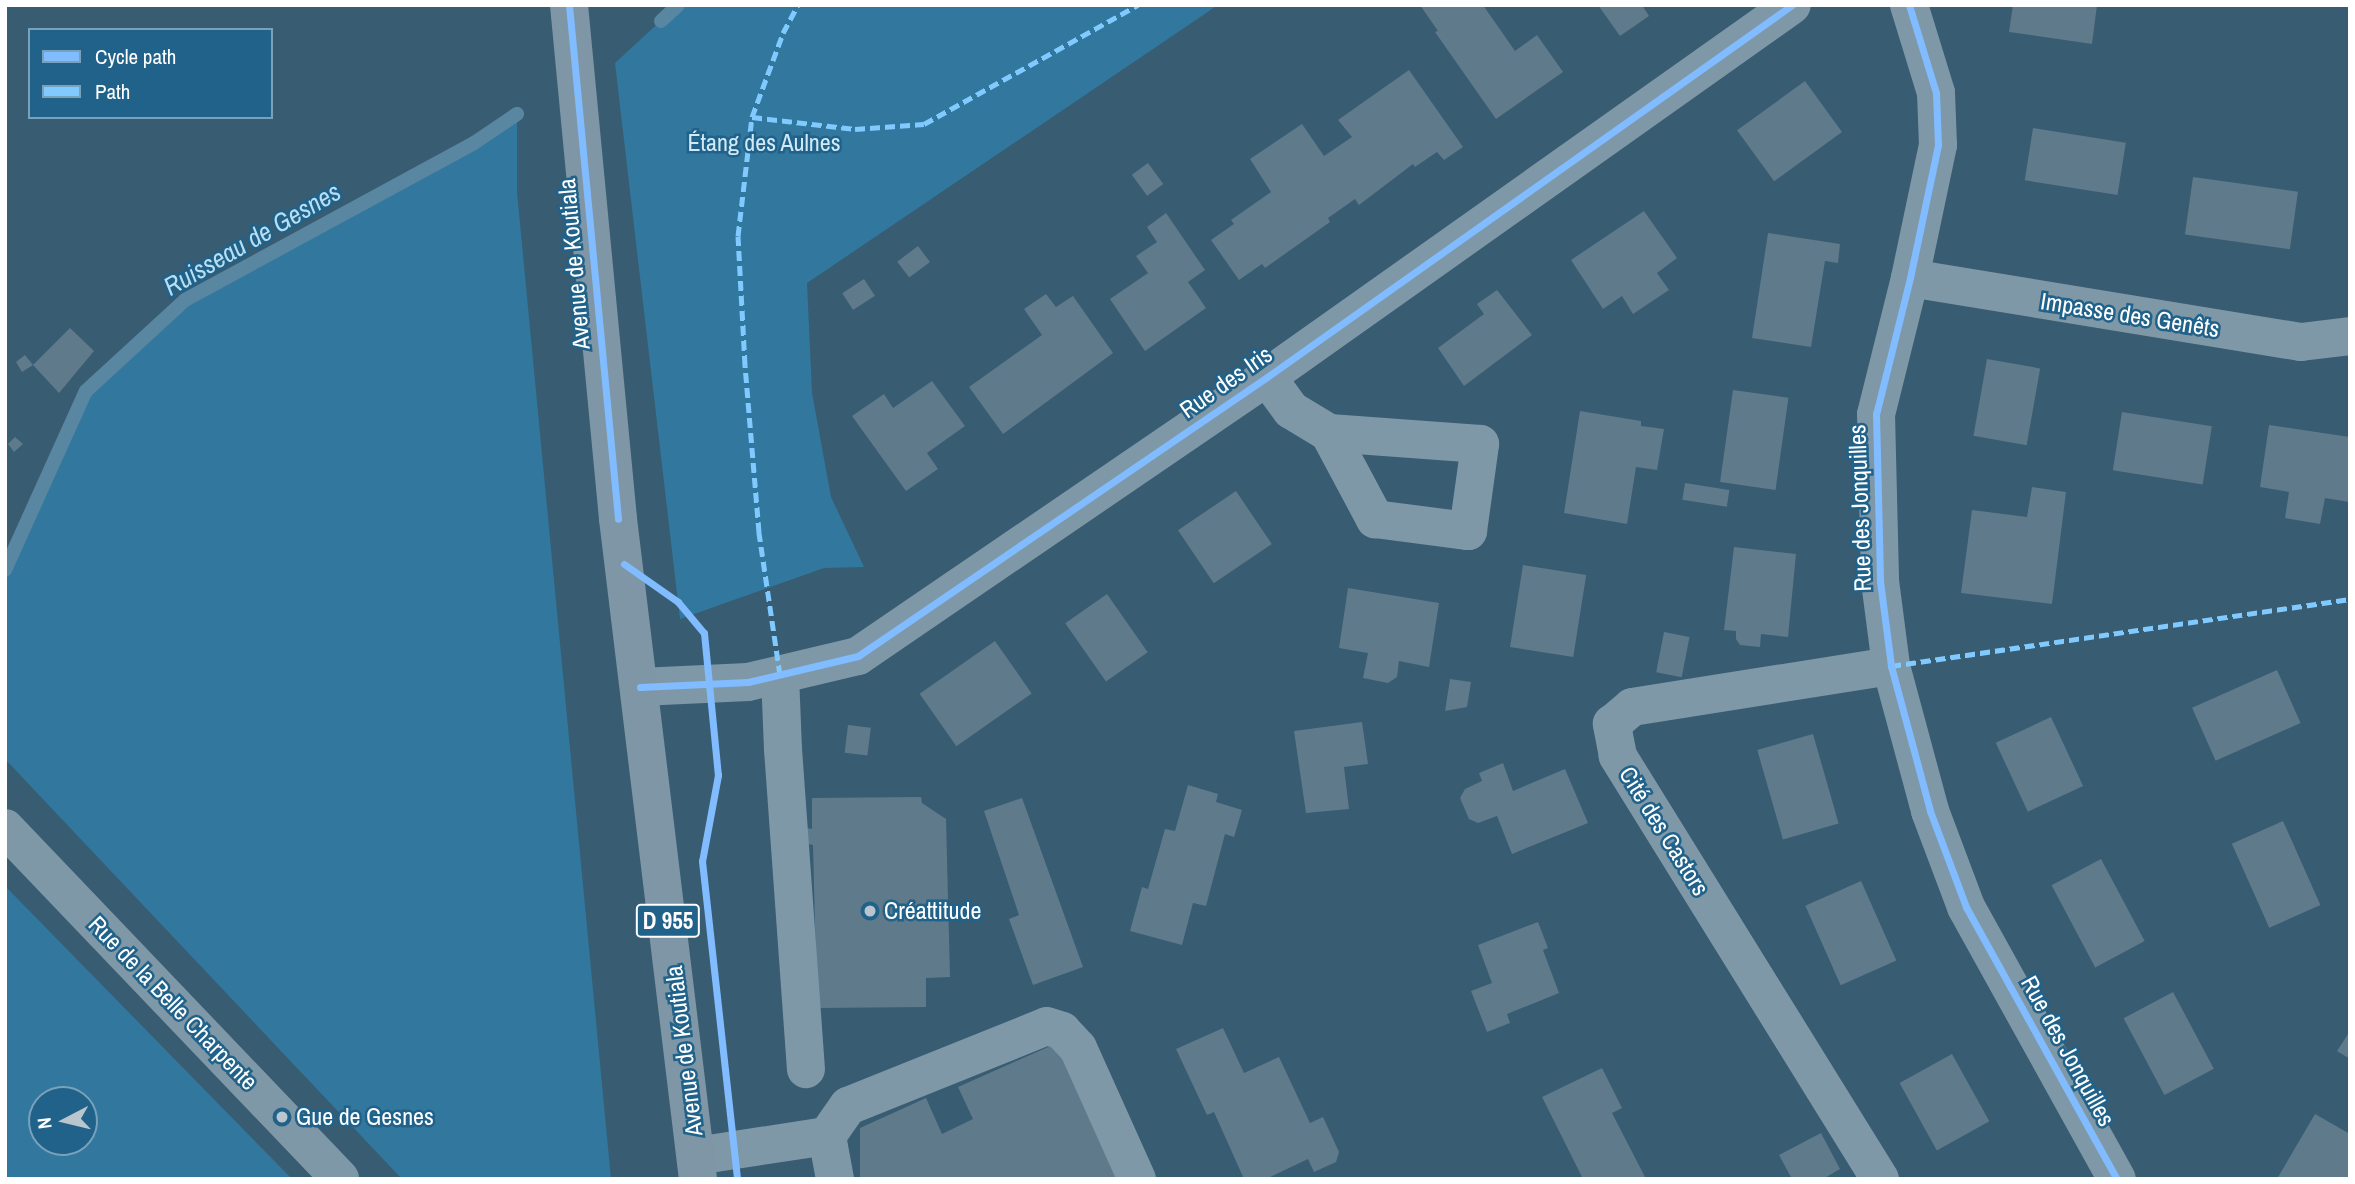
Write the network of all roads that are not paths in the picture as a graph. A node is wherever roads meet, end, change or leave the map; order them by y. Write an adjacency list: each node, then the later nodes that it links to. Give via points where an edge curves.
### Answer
1 (569, 5): 10 (main road, Avenue de Koutiala / D 955, via 618,519)
2 (1792, 5): 6 (street, Rue des Iris)
3 (1909, 5): 4 (street, Rue des Jonquilles, via 1936,93 1937,145)
4 (1910, 278): 5 (street, Impasse des Genêts, via 2301,342); 8 (street, Rue des Jonquilles, via 1876,414 1880,581)
5 (2350, 336)
6 (1267, 377): 7 (street, via 1291,410); 9 (street, Rue des Iris, via 858,656)
7 (1329, 433)
8 (1891, 666): 18 (street, Cité des Castors, via 1632,707 1612,724 1618,756); 19 (street, Rue des Jonquilles, via 1930,811 1966,907)
9 (780, 675): 10 (street, Rue des Iris, via 748,682); 12 (street)
10 (640, 687): 14 (main road, Avenue de Koutiala / D 955)
11 (5, 828): 15 (street, Rue de la Belle Charpente)
12 (806, 1069)
13 (827, 1136): 14 (street); 16 (street); 17 (street, via 848,1106 1046,1026 1062,1031 1078,1048)
14 (697, 1167)
15 (340, 1179)
16 (835, 1179)
17 (1137, 1179)
18 (1880, 1179)
19 (2117, 1179)

